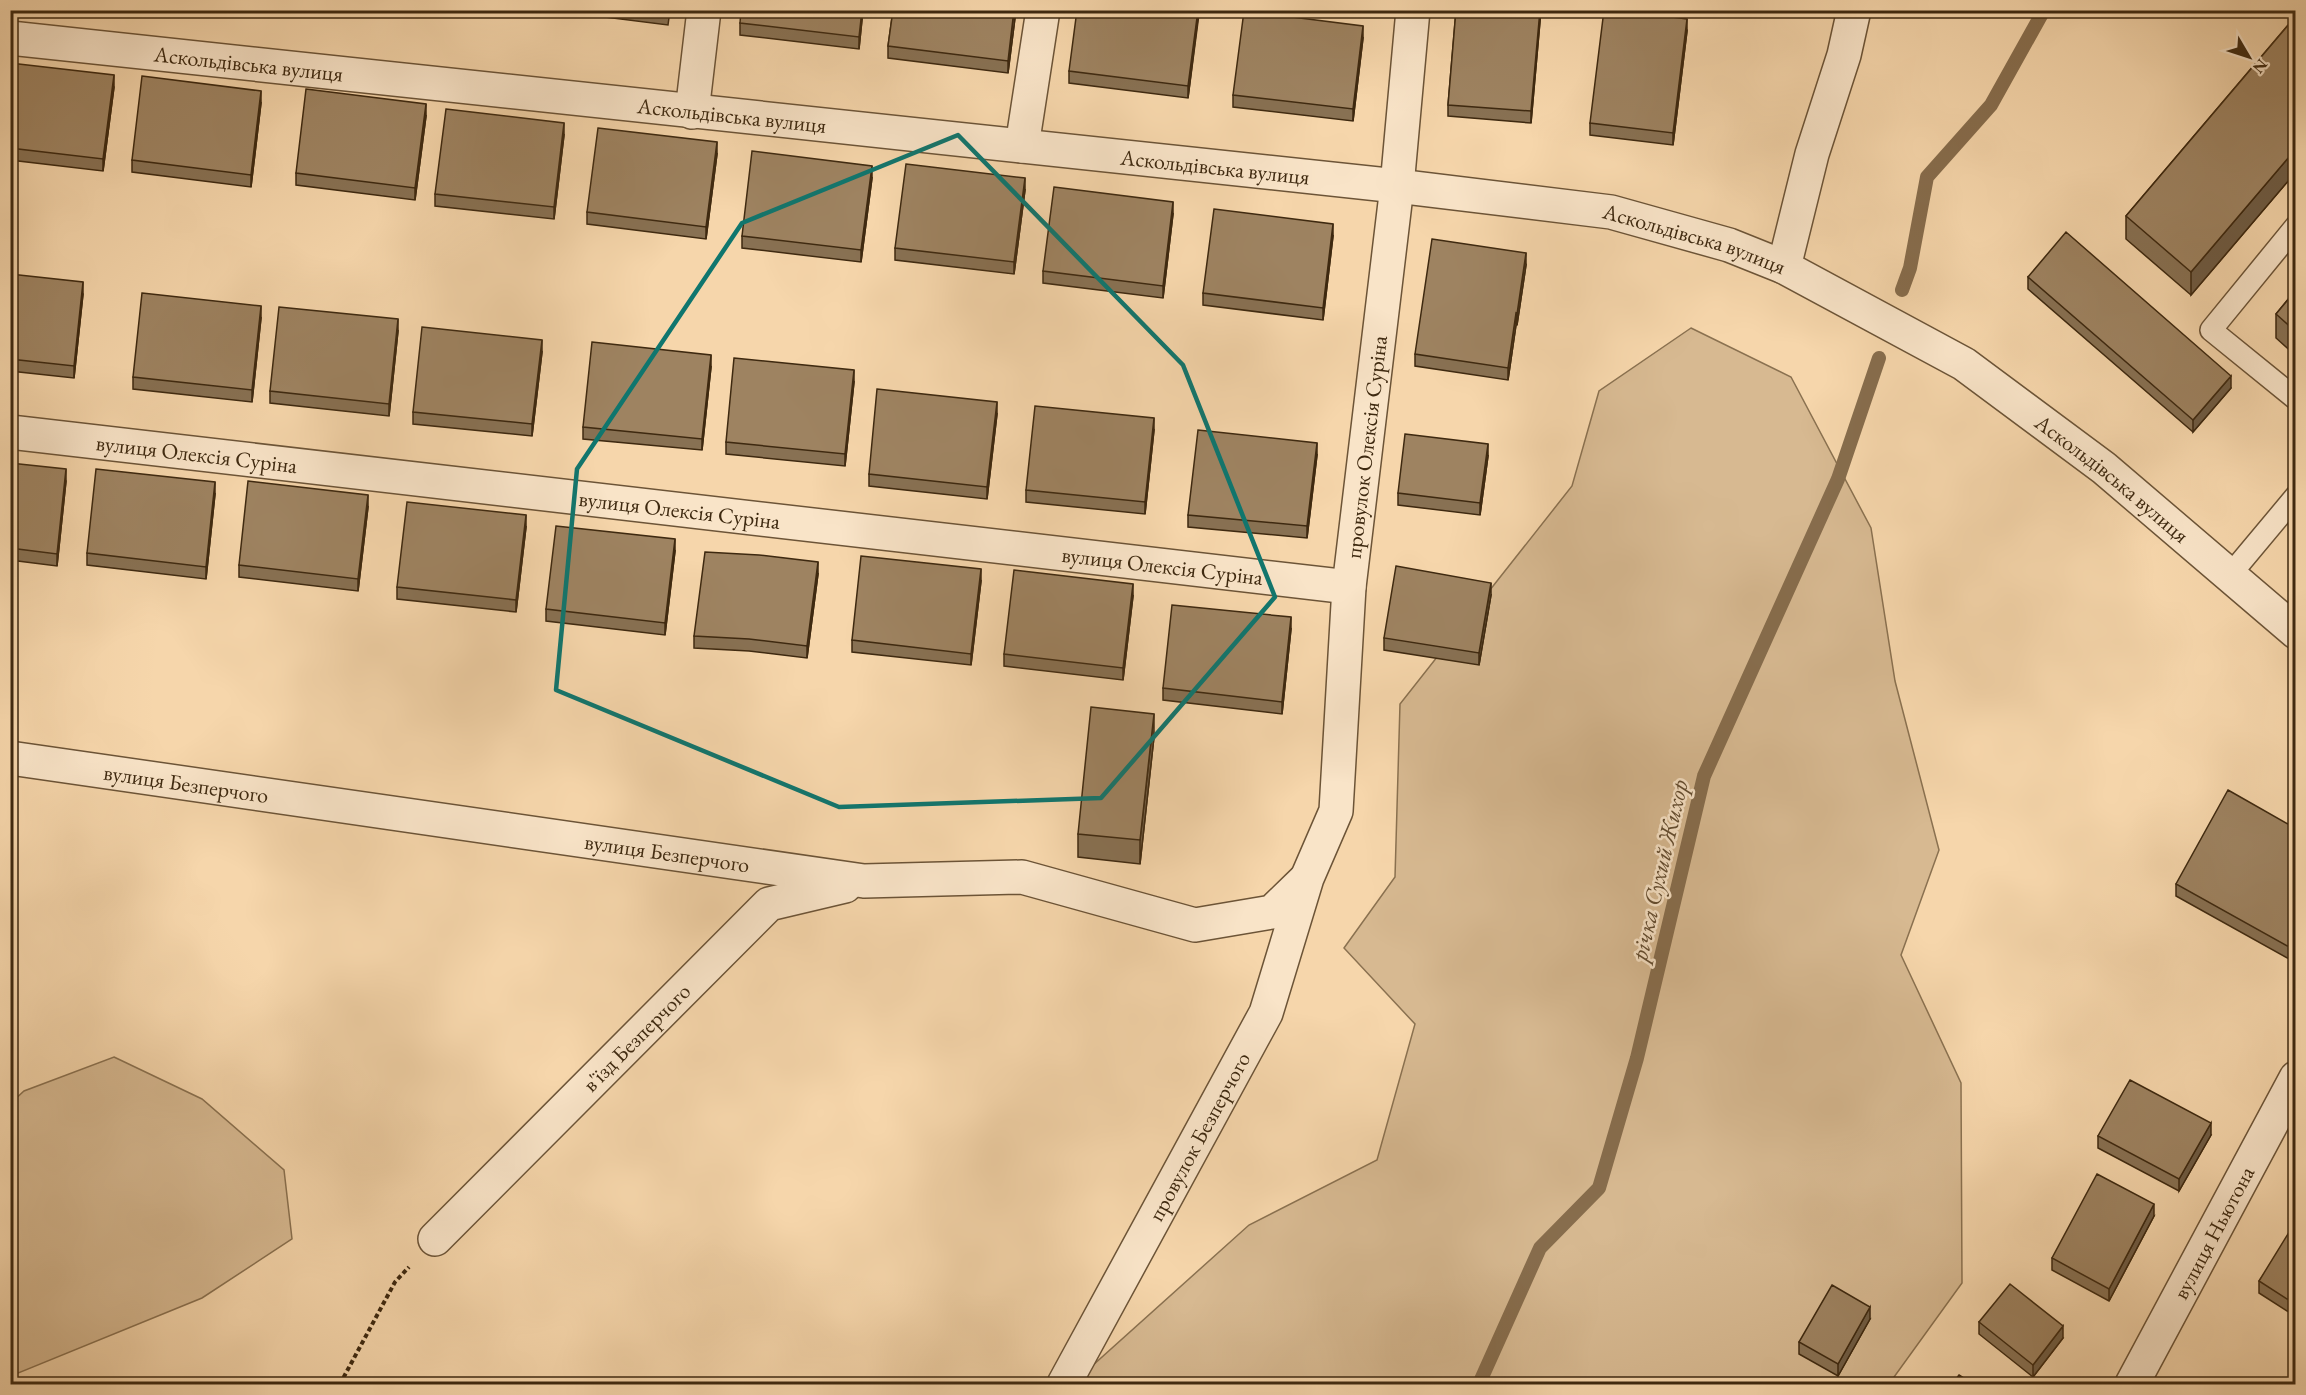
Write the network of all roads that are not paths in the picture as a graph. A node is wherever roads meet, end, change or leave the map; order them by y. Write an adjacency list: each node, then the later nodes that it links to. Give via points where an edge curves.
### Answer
1 (704, 10): 6 (street)
2 (1043, 10): 7 (street)
3 (1413, 10): 8 (street, провулок Олексія Суріна)
4 (1854, 10): 10 (street)
5 (10, 38): 6 (street, Аскольдівська вулиця)
6 (692, 112): 7 (street, Аскольдівська вулиця)
7 (1023, 146): 8 (street, Аскольдівська вулиця)
8 (1397, 186): 10 (street, Аскольдівська вулиця, via 1611,212 1729,245); 15 (street, провулок Олексія Суріна)
9 (2295, 226): 11 (lane, via 2211,330)
10 (1784, 267): 14 (street, Аскольдівська вулиця, via 1964,364 2104,468)
11 (2295, 399)
12 (10, 432): 15 (street, вулиця Олексія Суріна)
13 (2295, 495): 14 (lane)
14 (2230, 575): 16 (street, Аскольдівська вулиця)
15 (1349, 587): 18 (street, провулок Олексія Суріна, via 1336,811)
16 (2295, 632)
17 (10, 758): 19 (street, вулиця Безперчого)
18 (1307, 878): 19 (street, вулиця Безперчого, via 1272,912 1195,925 1022,877); 22 (street, провулок Безперчого, via 1266,1013)
19 (864, 881): 21 (street, в'їзд Безперчого, via 769,904)
20 (2295, 1078): 23 (street, вулиця Ньютона)
21 (435, 1239)
22 (1064, 1384)
23 (2132, 1384)

